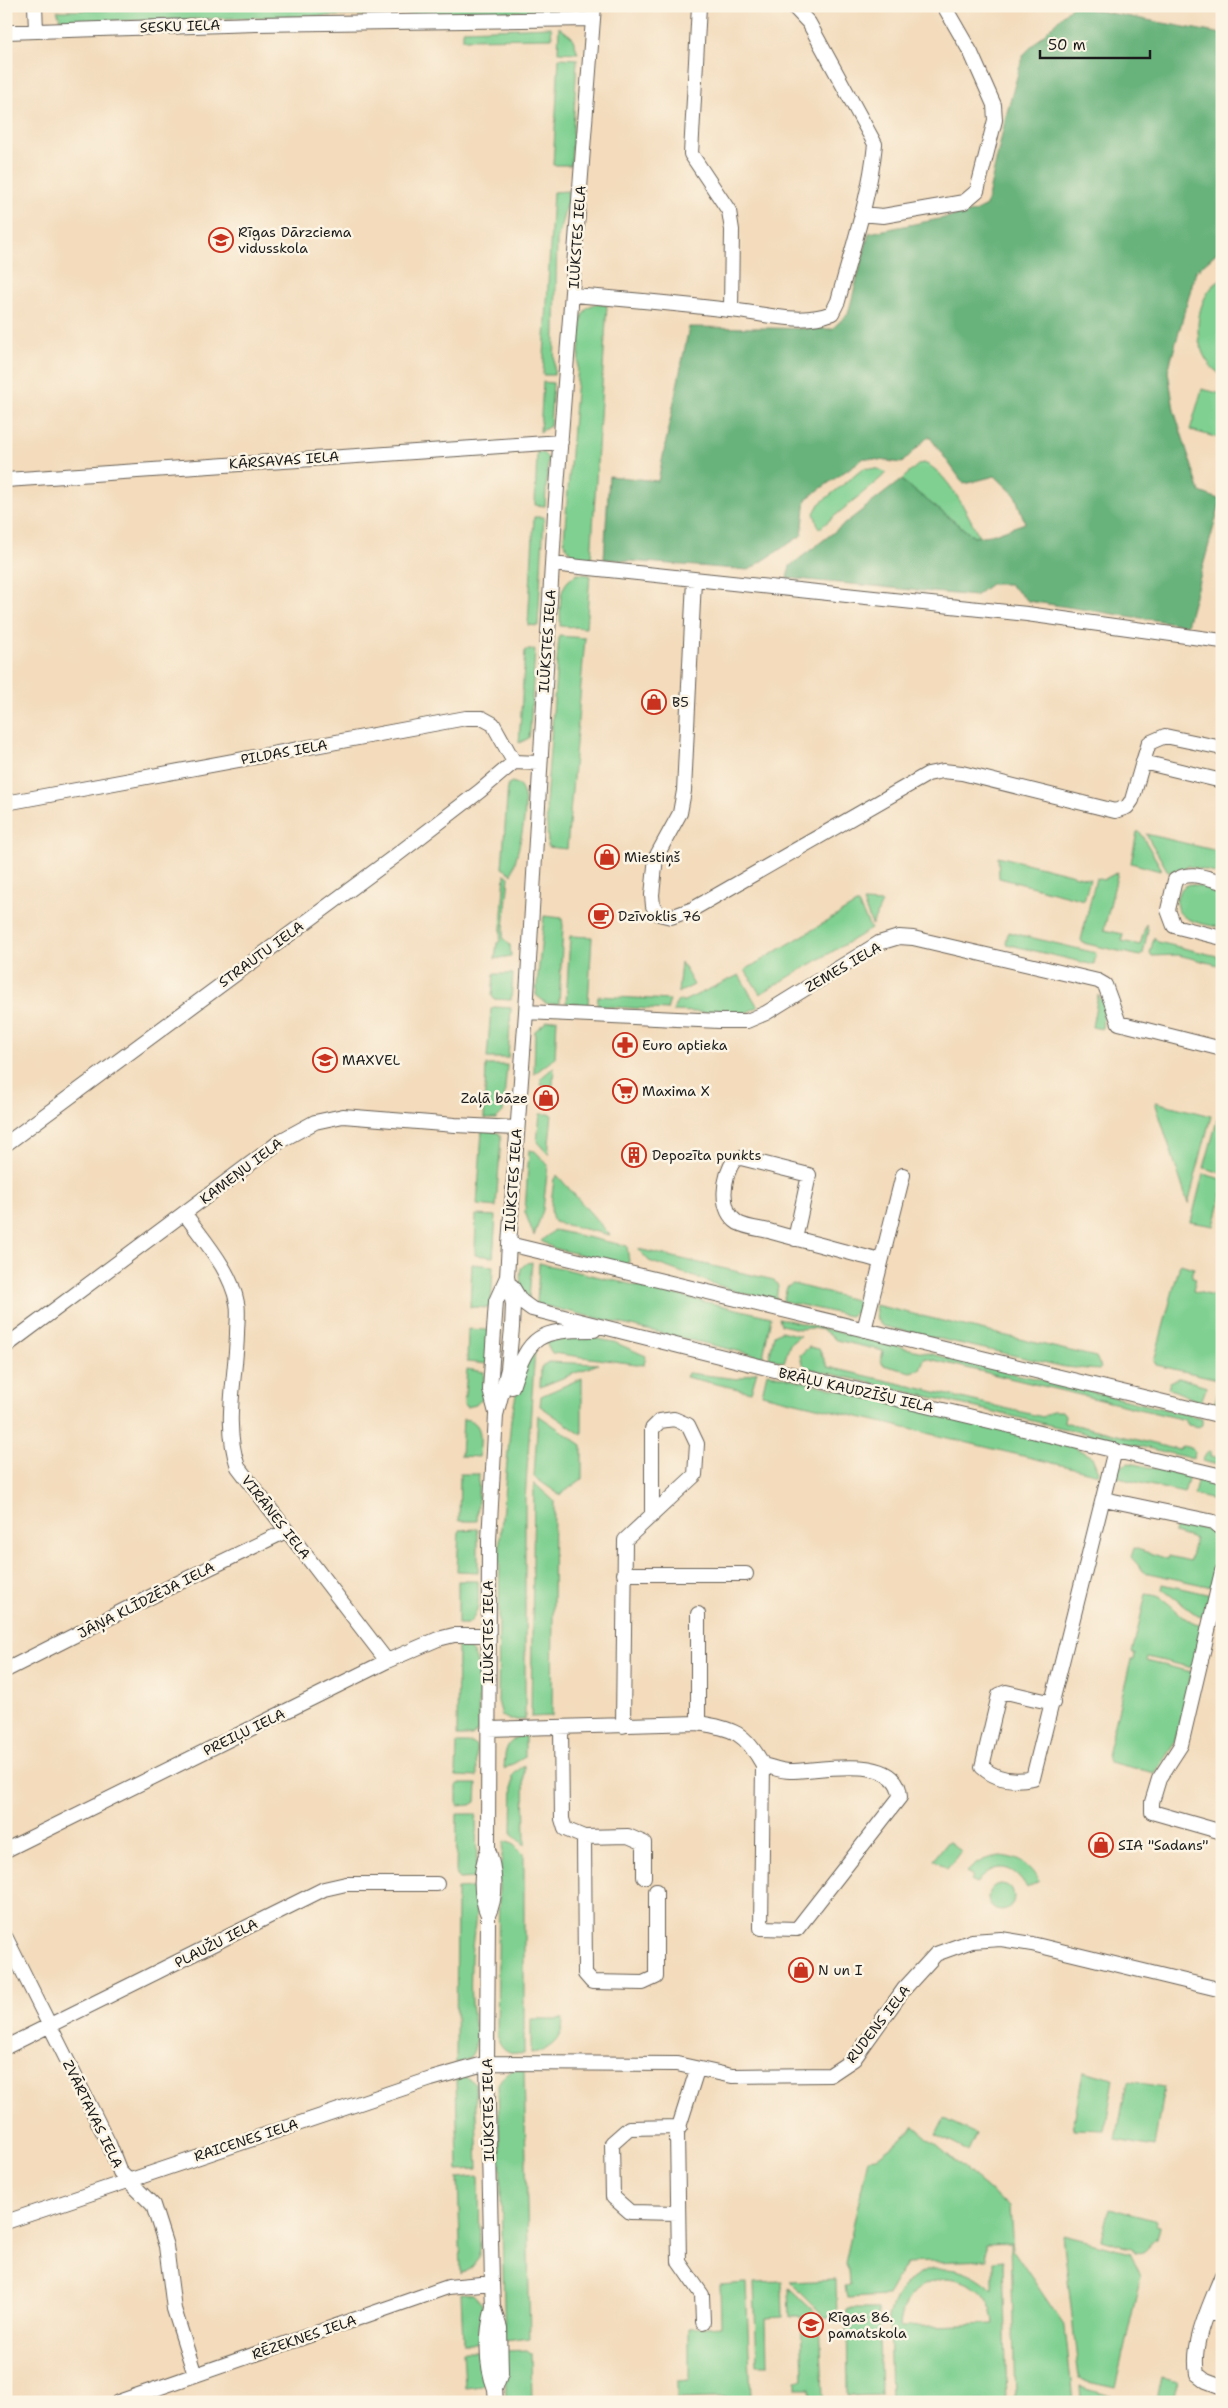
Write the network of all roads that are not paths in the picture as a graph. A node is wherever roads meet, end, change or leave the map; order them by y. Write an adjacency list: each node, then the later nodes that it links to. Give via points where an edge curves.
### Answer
1 (35, 6): 6 (street)
2 (699, 6): 10 (street, via 691,154 729,211 732,230)
3 (793, 6): 8 (street, via 809,23 875,144)
4 (944, 6): 8 (street, via 971,53 994,105 995,120 977,191 964,202 883,216)
5 (594, 13): 6 (street, SESKU IELA); 9 (street, ILŪKSTES IELA)
6 (36, 30): 7 (street, SESKU IELA)
7 (6, 32)
8 (861, 214): 10 (street, via 832,313 802,320)
9 (573, 295): 10 (street); 11 (street, ILŪKSTES IELA)
10 (731, 310)
11 (561, 442): 12 (street, KĀRSAVAS IELA); 13 (street, ILŪKSTES IELA)
12 (6, 480)
13 (552, 564): 14 (street); 19 (street, ILŪKSTES IELA)
14 (694, 580): 15 (street, via 1027,614); 18 (street, via 684,791 680,813 656,857 652,895 653,906 659,914 672,917 693,909 928,774 943,771 962,773 1115,811 1127,807 1132,800)
15 (1222, 641)
16 (1222, 748): 18 (street, via 1165,736 1149,742)
17 (514, 762): 19 (street); 21 (street, PILDAS IELA, via 493,724 482,718 466,718); 27 (street, STRAUTU IELA, via 406,848)
18 (1143, 762): 20 (street)
19 (539, 763): 24 (street, ILŪKSTES IELA)
20 (1222, 781)
21 (6, 803)
22 (1222, 882): 23 (street, via 1190,874 1182,876 1175,880 1168,910 1174,926)
23 (1222, 938)
24 (526, 1012): 25 (street, ZEMES IELA, via 747,1020 766,1013 879,944 899,937 1098,981 1105,985 1119,1024); 26 (street, ILŪKSTES IELA)
25 (1222, 1049)
26 (516, 1128): 29 (street, KAMEŅU IELA, via 356,1115 329,1117 292,1133); 31 (street, ILŪKSTES IELA)
27 (6, 1144)
28 (903, 1175): 32 (street)
29 (185, 1214): 36 (street, KAMEŅU IELA); 44 (street, VIRĀNES IELA, via 228,1275 238,1304 236,1362 230,1404 231,1446 242,1474)
30 (795, 1239): 30 (street, via 739,1223 731,1216 724,1194 735,1159 809,1175); 32 (street)
31 (509, 1244): 33 (street, ILŪKSTES IELA); 35 (street)
32 (881, 1261): 35 (street)
33 (507, 1277): 34 (street, BRĀĻU KAUDZĪŠU IELA, via 521,1300 532,1309); 37 (street, ILŪKSTES IELA, via 513,1304 512,1328 508,1369)
34 (610, 1330): 37 (street, via 560,1330 544,1335 522,1357 511,1389); 39 (street, BRĀĻU KAUDZĪŠU IELA)
35 (864, 1330): 38 (street)
36 (6, 1346)
37 (496, 1415): 49 (street, ILŪKSTES IELA)
38 (1222, 1416)
39 (1115, 1450): 40 (street, BRĀĻU KAUDZĪŠU IELA); 41 (street)
40 (1222, 1476)
41 (1104, 1499): 43 (street, via 1214,1522); 52 (street)
42 (652, 1516): 42 (street, via 695,1474 697,1444 688,1425 674,1419 660,1420 652,1429); 46 (street, via 625,1540)
43 (1222, 1529)
44 (286, 1532): 50 (street, VIRĀNES IELA); 51 (street, JĀŅA KLĪDZĒJA IELA)
45 (1222, 1571): 58 (street, via 1180,1745 1159,1779 1152,1812)
46 (624, 1574): 47 (street); 54 (street)
47 (746, 1574)
48 (698, 1614): 53 (street)
49 (488, 1635): 50 (street, PREIĻU IELA, via 454,1635 438,1639); 56 (street, ILŪKSTES IELA)
50 (387, 1661): 60 (street, PREIĻU IELA)
51 (6, 1670)
52 (1053, 1703): 52 (street, via 1033,1778 1015,1782 989,1774 982,1767 999,1695 1006,1692)
53 (698, 1723): 54 (street); 57 (street, via 718,1726 743,1737 752,1745)
54 (623, 1726): 55 (street)
55 (561, 1727): 56 (street); 59 (street, via 562,1819 565,1829)
56 (488, 1729): 68 (street, ILŪKSTES IELA, via 488,1849 493,1864 494,1903 488,1914)
57 (763, 1765): 57 (street, via 761,1928 796,1929 900,1798 900,1788 879,1770 865,1767 787,1771)
58 (1222, 1832)
59 (584, 1837): 61 (street, via 628,1836 644,1843); 63 (street, via 585,1974 592,1982 643,1983 656,1977)
60 (6, 1850)
61 (644, 1877)
62 (437, 1884): 66 (street, PLAUŽU IELA, via 346,1884 324,1889)
63 (656, 1891)
64 (6, 1938): 66 (street, ZVĀRTAVAS IELA)
65 (1222, 1990): 69 (street, RUDENS IELA, via 1032,1944 1002,1939 972,1940 936,1954 904,1989 854,2059 830,2075 732,2076)
66 (50, 2026): 67 (street, PLAUŽU IELA); 71 (street, ZVĀRTAVAS IELA, via 120,2172)
67 (6, 2047)
68 (487, 2063): 69 (street, RUDENS IELA, via 677,2064); 71 (street, RAICENES IELA); 75 (street, ILŪKSTES IELA)
69 (697, 2070): 70 (street)
70 (680, 2127): 72 (street, via 677,2133); 72 (street, via 629,2128 612,2144 613,2197 630,2212)
71 (127, 2180): 73 (street, RAICENES IELA); 79 (street, ZVĀRTAVAS IELA, via 153,2205 161,2228 174,2309)
72 (678, 2213): 78 (street, via 679,2262 702,2295)
73 (6, 2222)
74 (1222, 2275): 76 (street)
75 (492, 2283): 79 (street, RĒZEKNES IELA, via 448,2287); 81 (street, ILŪKSTES IELA, via 493,2306 488,2327 489,2373)
76 (1207, 2312): 77 (street); 80 (street, via 1194,2362 1197,2374 1206,2382)
77 (1222, 2316)
78 (703, 2322)
79 (195, 2375): 82 (street, RĒZEKNES IELA)
80 (1222, 2387)
81 (496, 2396)
82 (122, 2401)

